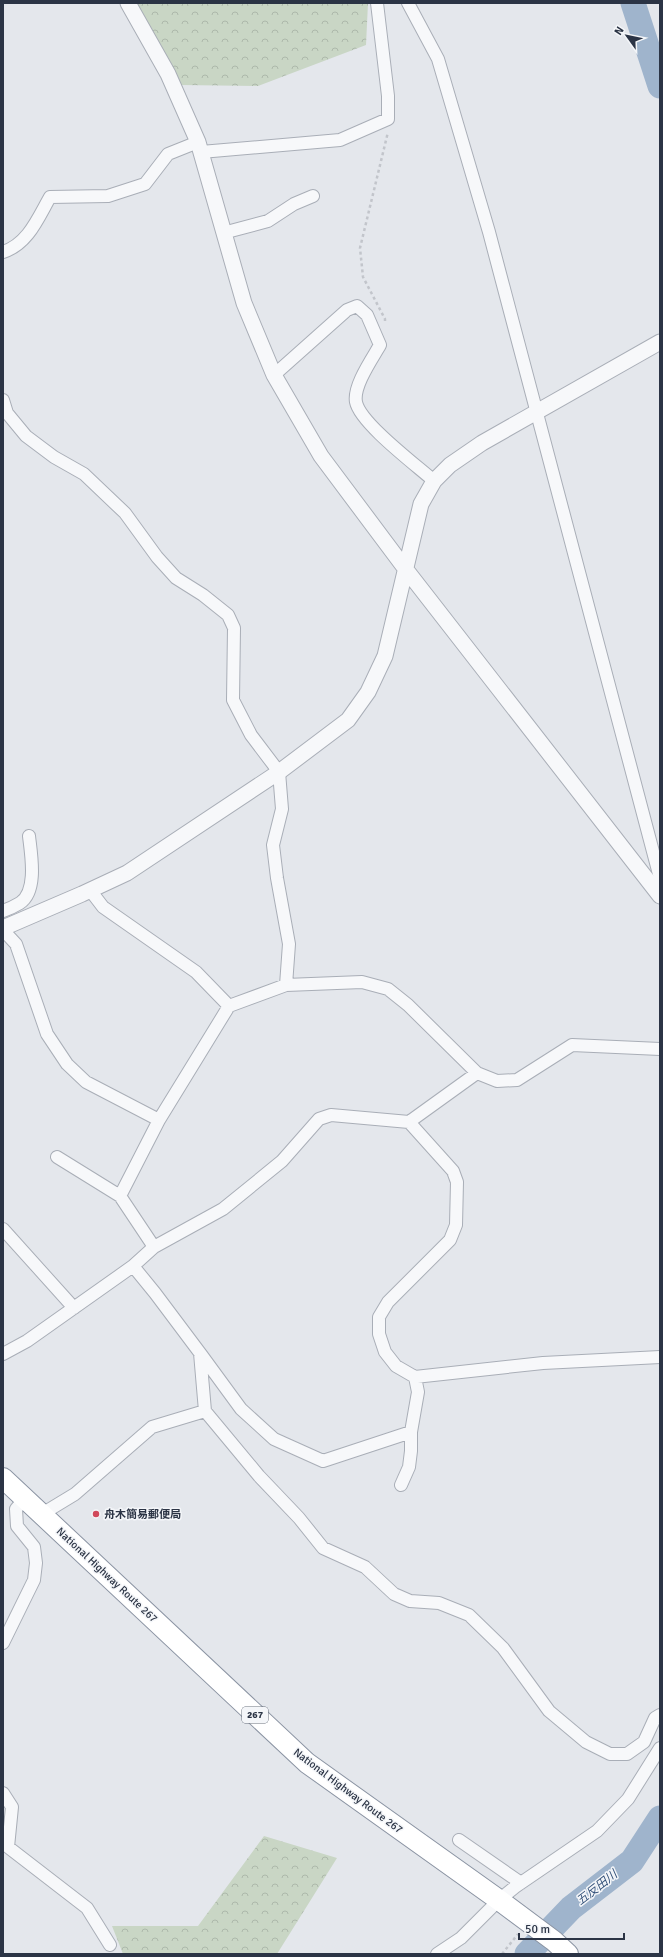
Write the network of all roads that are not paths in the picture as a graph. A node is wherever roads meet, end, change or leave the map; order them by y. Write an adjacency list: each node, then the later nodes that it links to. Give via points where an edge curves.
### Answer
1 (128, 3): 4 (street, via 168,74)
2 (377, 3): 4 (street, via 388,96 388,119 340,140)
3 (408, 3): 11 (street, via 438,59 489,232)
4 (199, 147): 6 (street); 7 (street, via 168,154 145,184 108,196 50,197 30,233 14,248)
5 (313, 196): 6 (street, via 294,204 268,221)
6 (223, 234): 9 (street, via 244,303)
7 (3, 252)
8 (660, 342): 11 (street)
9 (274, 375): 12 (street, via 347,310 357,306 367,315 380,345 359,384 356,402 366,420); 13 (street, via 321,456)
10 (3, 400): 14 (street, via 7,413 26,436 54,457 84,474 125,513 176,578 228,615 234,628 233,700 251,735)
11 (537, 412): 12 (street, via 482,443 450,465); 16 (street)
12 (434, 481): 13 (street, via 421,504)
13 (404, 568): 14 (street, via 385,656 368,692 348,720); 18 (street)
14 (280, 772): 17 (street, via 127,872); 21 (street, via 282,809 274,845 289,944)
15 (28, 836): 19 (street, via 33,865 29,892 22,902)
16 (660, 878)
17 (90, 890): 20 (street); 22 (street, via 103,907 196,972)
18 (660, 896)
19 (3, 911)
20 (3, 929): 25 (street, via 16,944 47,1034 67,1064 86,1082)
21 (286, 985): 22 (street); 24 (street, via 362,982 388,989 408,1005)
22 (229, 1006): 25 (street)
23 (660, 1049): 24 (street, via 572,1045 517,1080 498,1081)
24 (477, 1073): 26 (street)
25 (159, 1120): 28 (street)
26 (409, 1122): 30 (street, via 331,1115 318,1119 282,1161 222,1209); 36 (street, via 453,1171 457,1182 456,1225 450,1240 388,1302 379,1317 379,1334 385,1352 396,1366)
27 (57, 1157): 28 (street)
28 (120, 1196): 30 (street)
29 (3, 1229): 32 (street)
30 (154, 1247): 31 (street)
31 (133, 1266): 32 (street); 33 (street)
32 (74, 1308): 34 (street, via 27,1341)
33 (200, 1353): 37 (street); 38 (street, via 241,1409 274,1439 323,1461)
34 (3, 1354)
35 (660, 1357): 36 (street, via 543,1363)
36 (415, 1377): 38 (street, via 418,1392)
37 (205, 1411): 42 (street, via 152,1427 76,1494); 44 (street, via 258,1476 299,1518 323,1548 365,1567 394,1594 410,1601 439,1603 469,1615 503,1648 549,1710 586,1742 610,1754 627,1754 644,1742 655,1718)
38 (412, 1432): 40 (street, via 409,1467)
39 (3, 1478): 41 (highway, National Highway Route 267 / 267)
40 (401, 1485)
41 (25, 1498): 42 (highway, National Highway Route 267 / 267); 43 (street, via 16,1509 17,1526 34,1547 34,1580)
42 (42, 1514): 49 (highway, National Highway Route 267 / 267, via 307,1763)
43 (3, 1643)
44 (660, 1716)
45 (660, 1748): 48 (street, via 628,1799 598,1832)
46 (3, 1793): 50 (street, via 12,1807 8,1847 87,1908)
47 (459, 1840): 48 (street)
48 (521, 1883): 49 (street)
49 (499, 1900): 51 (highway, National Highway Route 267 / 267); 52 (street, via 461,1938)
50 (110, 1945)
51 (561, 1948)
52 (437, 1954)

